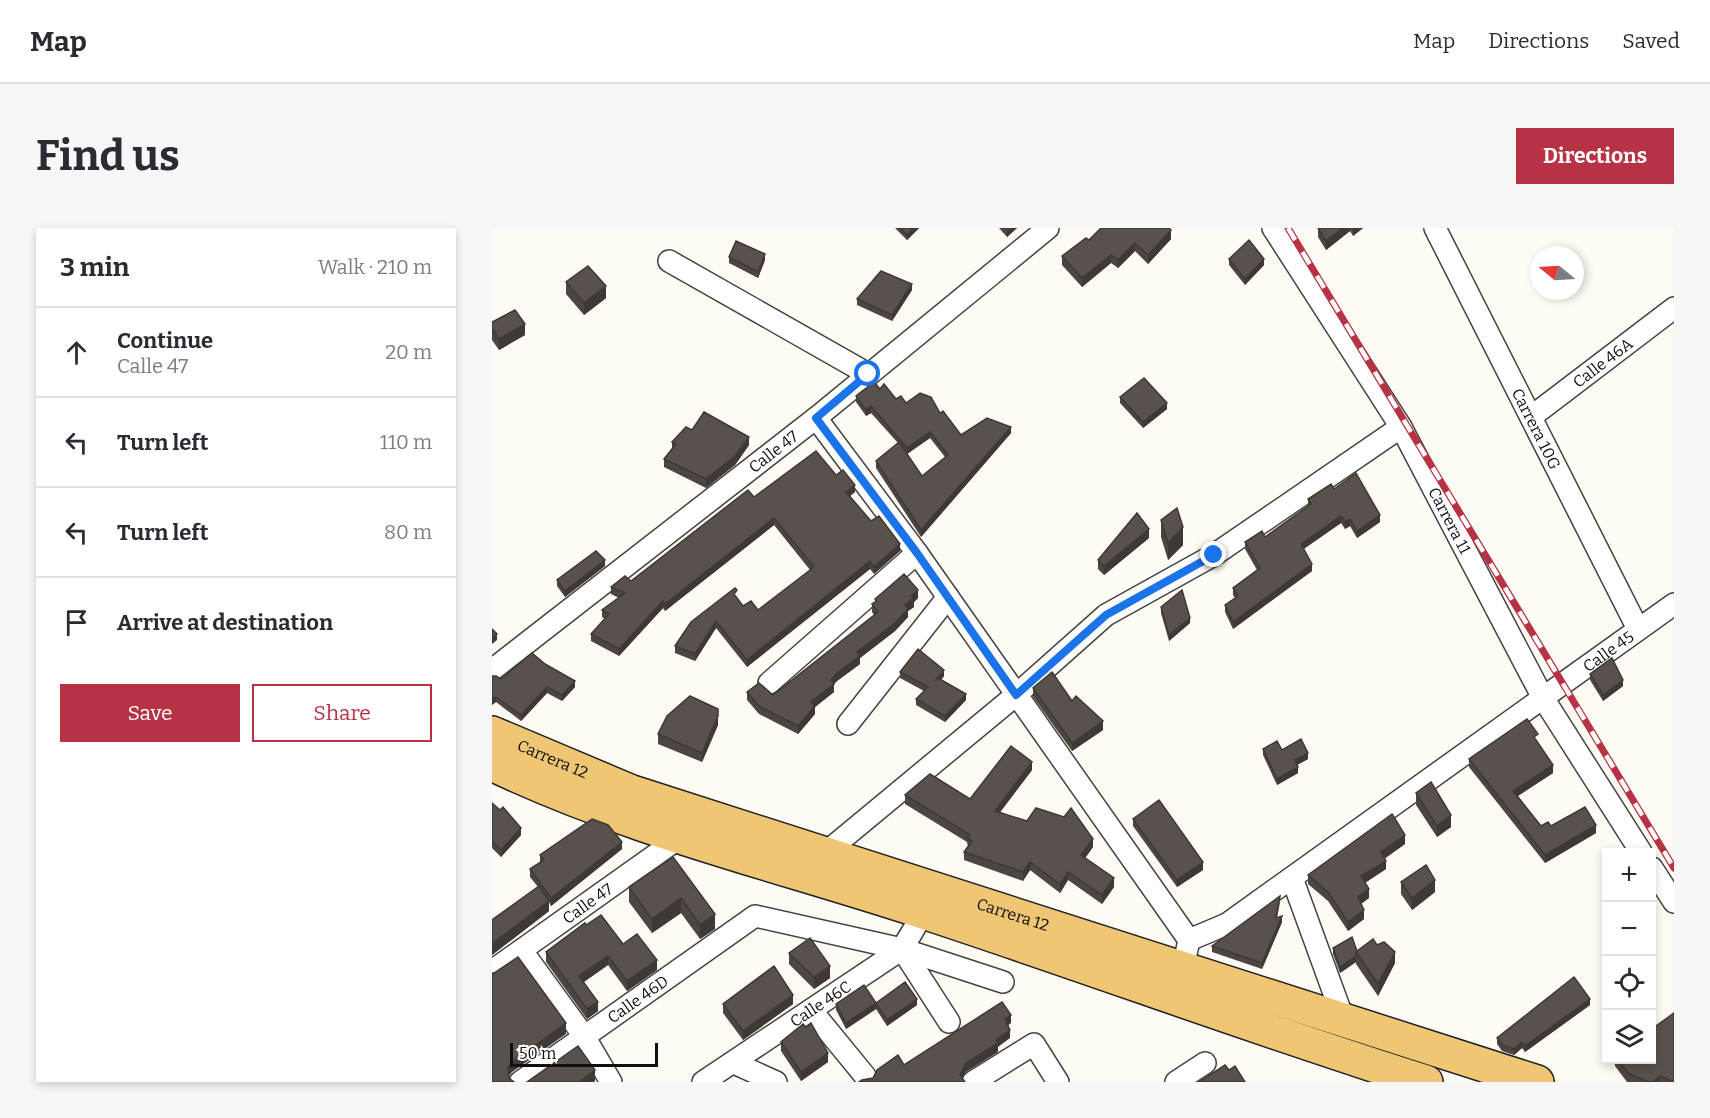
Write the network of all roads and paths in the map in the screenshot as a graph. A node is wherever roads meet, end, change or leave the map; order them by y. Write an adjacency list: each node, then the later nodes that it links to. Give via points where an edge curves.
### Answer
1 (1048, 228): 6 (street, Calle 47)
2 (1273, 228): 9 (street, Carrera 11)
3 (1435, 228): 7 (street, Carrera 10G)
4 (669, 261): 6 (street)
5 (1674, 308): 7 (street, Calle 46A)
6 (868, 374): 8 (street, Calle 47)
7 (1531, 417): 13 (street, Carrera 10G)
8 (816, 418): 10 (street); 14 (street, Calle 47)
9 (1401, 427): 16 (street, via 1214,555 1106,615); 17 (street, Carrera 11)
10 (917, 553): 11 (street); 15 (street)
11 (948, 597): 16 (street); 18 (street)
12 (1674, 604): 13 (street, Calle 45)
13 (1638, 629): 17 (street, Calle 45)
14 (492, 670)
15 (769, 683)
16 (1016, 695): 23 (street); 30 (street)
17 (1543, 698): 22 (street, Carrera 11); 25 (street, Calle 45)
18 (848, 724)
19 (492, 733): 23 (main road, Carrera 12, via 632,792)
20 (492, 764): 21 (main road, Carrera 12, via 541,788)
21 (682, 836): 27 (main road, Carrera 12); 29 (street, Calle 47)
22 (1638, 848)
23 (825, 854): 30 (main road, Carrera 12)
24 (1656, 874): 26 (street)
25 (1292, 878): 30 (street, Calle 45); 34 (street)
26 (1674, 902)
27 (924, 912): 28 (street, Calle 46C); 41 (main road, Carrera 12)
28 (902, 949): 32 (street); 33 (street, Calle 46C); 35 (street); 36 (street, Calle 46D, via 755,916)
29 (522, 951): 31 (street, Calle 47); 36 (street)
30 (1186, 954): 34 (main road, Carrera 12)
31 (492, 971)
32 (1003, 982)
33 (811, 1010): 38 (street, Calle 46C); 40 (street)
34 (1343, 1018): 37 (main road, Carrera 12)
35 (949, 1022)
36 (584, 1036): 42 (street, Calle 46D); 43 (street)
37 (1418, 1043): 41 (street); 49 (main road, Carrera 12)
38 (734, 1062): 44 (street, Calle 46C); 45 (street)
39 (1204, 1063): 48 (street)
40 (865, 1076)
41 (1409, 1080)
42 (520, 1082)
43 (612, 1082)
44 (704, 1082)
45 (776, 1082)
46 (973, 1082): 47 (street, via 1034,1044)
47 (1058, 1082)
48 (1176, 1082)
49 (1537, 1082)

